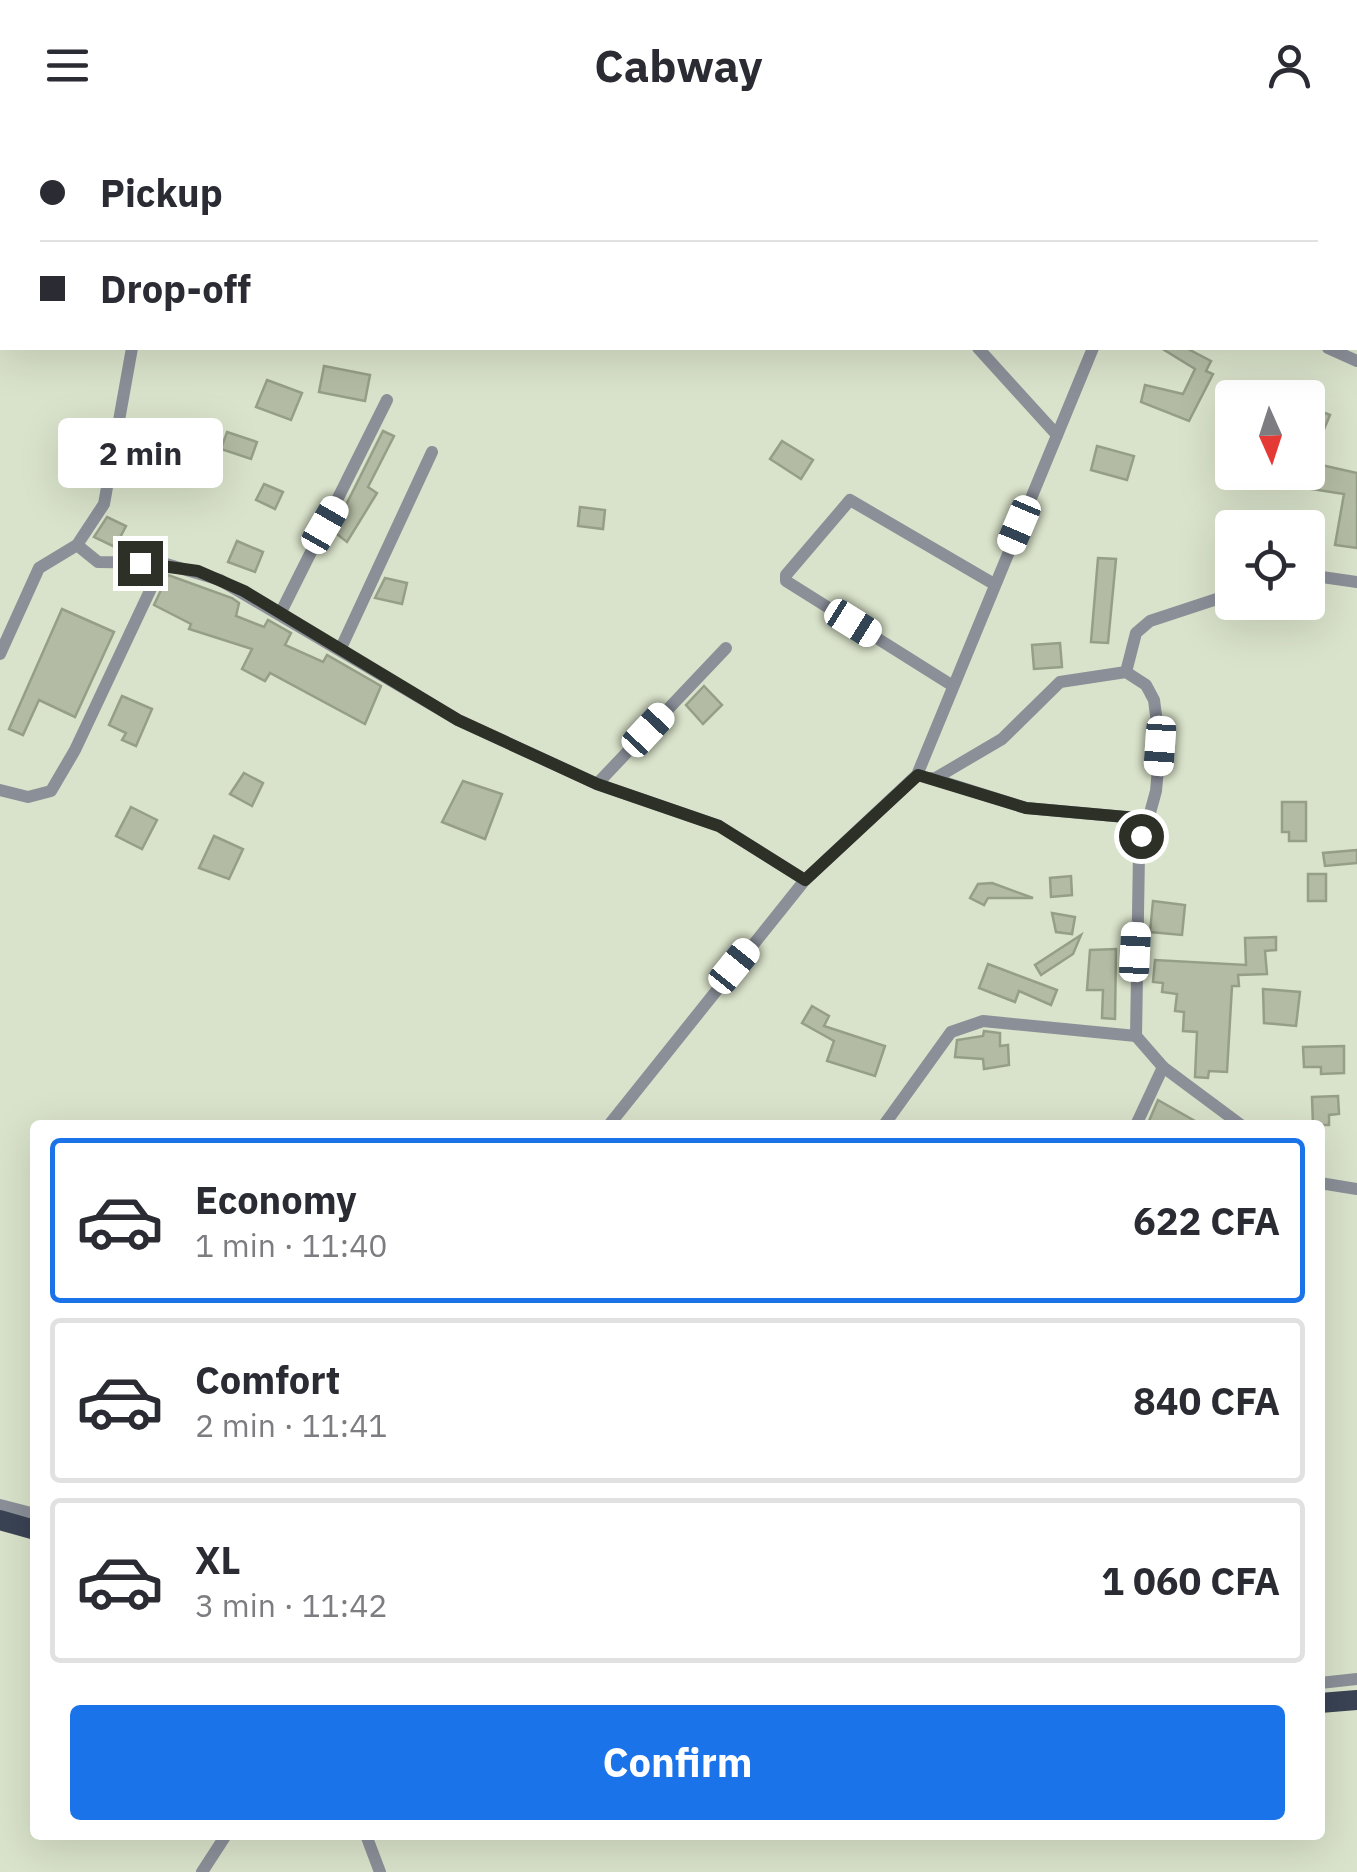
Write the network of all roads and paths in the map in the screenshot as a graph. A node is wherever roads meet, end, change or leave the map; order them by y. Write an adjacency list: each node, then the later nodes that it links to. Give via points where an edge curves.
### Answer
1 (132, 350): 9 (street, via 104,504)
2 (980, 350): 7 (street)
3 (1092, 350): 7 (street)
4 (1332, 350): 5 (street)
5 (1357, 361)
6 (388, 400): 15 (street)
7 (1056, 436): 13 (street)
8 (432, 452): 17 (street)
9 (77, 545): 10 (street, via 98,562); 18 (street, via 39,568)
10 (163, 564): 15 (street, via 220,580); 24 (street, via 51,791 28,796)
11 (1325, 578): 12 (street)
12 (1357, 582)
13 (994, 584): 20 (street); 20 (street, via 850,500 786,575)
14 (1215, 600): 19 (street, via 1150,621 1136,634)
15 (281, 612): 17 (street)
16 (726, 648): 23 (street)
17 (340, 650): 23 (street, via 458,720)
18 (0, 654)
19 (1126, 672): 22 (street, via 1060,682 1002,739); 25 (street, via 1154,700 1160,746)
20 (953, 686): 21 (street)
21 (918, 775): 22 (street); 26 (street)
22 (934, 778): 25 (street, via 1026,808)
23 (597, 784): 26 (street, via 719,826)
24 (0, 790)
25 (1148, 819): 27 (street, via 1140,853)
26 (805, 880): 29 (street)
27 (1136, 1036): 28 (street); 30 (street, via 983,1020 952,1032)
28 (1163, 1067): 31 (street); 32 (street)
29 (612, 1120)
30 (888, 1120)
31 (1138, 1120)
32 (1234, 1120)
33 (1325, 1184): 34 (street)
34 (1357, 1189)
35 (0, 1504): 36 (street)
36 (30, 1513)
37 (0, 1520): 38 (highway)
38 (30, 1529)
39 (1357, 1679): 40 (street)
40 (1325, 1682)
41 (1357, 1700): 42 (highway)
42 (1325, 1703)
43 (223, 1840): 45 (street)
44 (368, 1840): 46 (street)
45 (202, 1872)
46 (380, 1872)

